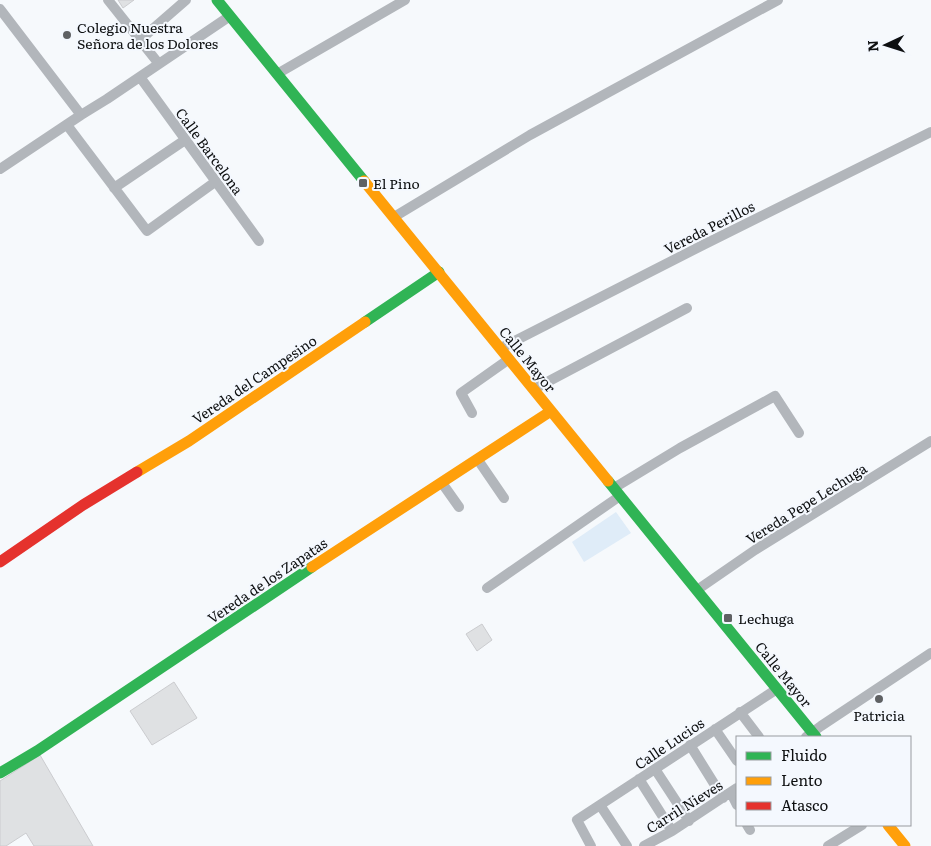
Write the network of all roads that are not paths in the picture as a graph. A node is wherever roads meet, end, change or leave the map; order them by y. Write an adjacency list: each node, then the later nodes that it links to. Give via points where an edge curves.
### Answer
1 (108, 0): 8 (street)
2 (186, 0): 8 (street)
3 (405, 0): 10 (street)
4 (778, 0): 19 (street, via 530,135)
5 (219, 1): 7 (street, Calle Mayor)
6 (0, 9): 12 (street)
7 (230, 16): 9 (street); 10 (street, Calle Mayor)
8 (140, 40): 9 (street)
9 (159, 64): 11 (street)
10 (277, 74): 19 (street, Calle Mayor)
11 (140, 78): 12 (street); 15 (street, Calle Barcelona)
12 (81, 115): 13 (street)
13 (67, 125): 16 (street); 18 (street)
14 (931, 132): 23 (street, Vereda Perillos)
15 (185, 140): 17 (street, Calle Barcelona); 18 (street)
16 (0, 169)
17 (215, 182): 18 (street, via 147,231); 20 (street, Calle Barcelona)
18 (114, 188)
19 (394, 217): 21 (street, Calle Mayor)
20 (259, 242)
21 (439, 272): 23 (street, Calle Mayor); 35 (street, Vereda del Campesino, via 189,441 83,505)
22 (687, 308): 25 (street)
23 (500, 348): 24 (street, Calle Mayor)
24 (509, 359): 25 (street, Calle Mayor); 27 (street, via 461,393)
25 (534, 389): 26 (street, Calle Mayor)
26 (551, 411): 30 (street, Vereda de los Zapatas); 32 (street, Calle Mayor)
27 (472, 413)
28 (799, 433): 32 (street, via 775,396 680,448)
29 (931, 441): 37 (street, Vereda Pepe Lechuga)
30 (478, 460): 31 (street, Vereda de los Zapatas); 33 (street)
31 (442, 483): 34 (street); 47 (street, Vereda de los Zapatas)
32 (617, 492): 36 (street); 37 (street, Calle Mayor)
33 (504, 498)
34 (459, 507)
35 (0, 562)
36 (487, 588)
37 (697, 590): 39 (street, Calle Mayor)
38 (931, 653): 43 (street)
39 (776, 689): 40 (street, Calle Lucios); 43 (street, Calle Mayor)
40 (740, 712): 41 (street, Calle Lucios); 42 (street)
41 (715, 729): 44 (street, Calle Lucios); 45 (street)
42 (758, 736)
43 (812, 736)
44 (690, 745): 46 (street, Calle Lucios); 49 (street)
45 (736, 760)
46 (655, 769): 48 (street, Calle Lucios); 51 (street)
47 (0, 774)
48 (638, 779): 50 (street, Calle Lucios); 54 (street)
49 (730, 793): 51 (street, Carril Nieves)
50 (600, 805): 55 (street, Calle Lucios, via 577,820); 56 (street)
51 (689, 821): 54 (street, Carril Nieves)
52 (860, 826): 58 (street)
53 (889, 826): 59 (street)
54 (672, 831): 57 (street, Carril Nieves)
55 (591, 846)
56 (627, 846)
57 (644, 846)
58 (828, 846)
59 (905, 846)

